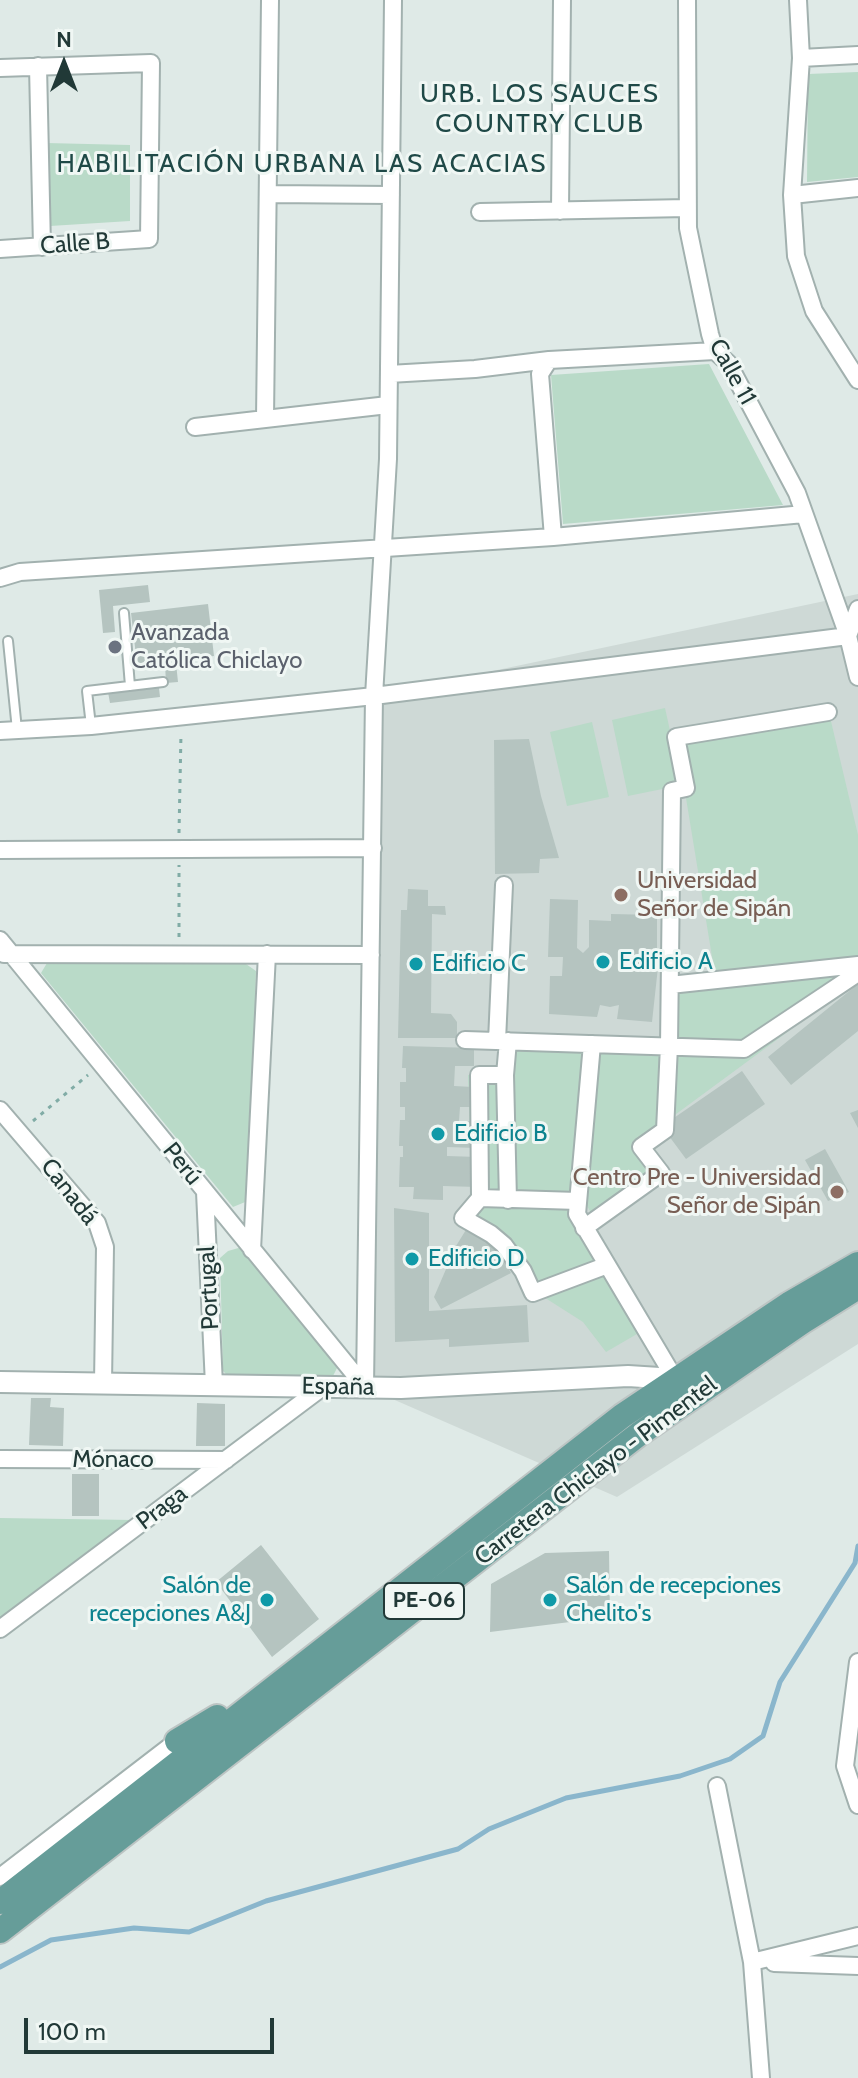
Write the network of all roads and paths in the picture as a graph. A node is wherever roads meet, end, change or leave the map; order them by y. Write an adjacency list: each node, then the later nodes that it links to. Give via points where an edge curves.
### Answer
1 (270, 0): 11 (street)
2 (393, 0): 12 (street)
3 (562, 0): 15 (street)
4 (687, 0): 14 (street, Calle 11)
5 (798, 0): 7 (street)
6 (858, 55): 7 (street)
7 (801, 58): 13 (street)
8 (38, 66): 9 (street); 17 (street); 17 (street, Calle B, via 151,63 149,239)
9 (0, 68)
10 (858, 188): 13 (street)
11 (268, 194): 12 (street); 24 (street)
12 (391, 195): 21 (street)
13 (792, 195): 22 (street, via 796,256 814,311)
14 (687, 208): 15 (street); 19 (street, Calle 11)
15 (560, 211): 16 (street)
16 (480, 212)
17 (42, 247): 18 (street, Calle B)
18 (0, 249)
19 (715, 351): 20 (street); 26 (street, Calle 11, via 728,363)
20 (549, 360): 21 (street); 27 (street, via 540,374)
21 (389, 374): 23 (street)
22 (858, 380)
23 (388, 405): 24 (street); 28 (street)
24 (265, 419): 25 (street)
25 (195, 427)
26 (804, 514): 27 (street); 32 (street, Calle 11)
27 (553, 537): 28 (street)
28 (384, 547): 29 (street, via 20,572); 37 (street)
29 (0, 578)
30 (858, 609): 32 (street)
31 (124, 613): 36 (lane)
32 (848, 636): 34 (street, Calle 11); 37 (street)
33 (8, 641): 41 (lane)
34 (858, 677)
35 (163, 682): 36 (lane)
36 (130, 686): 40 (lane, via 87,691)
37 (374, 696): 39 (street); 43 (street)
38 (828, 712): 53 (street, via 676,737 686,788 672,791)
39 (181, 717): 40 (street); 42 (path)
40 (91, 726): 41 (street)
41 (8, 730)
42 (179, 847): 43 (street); 44 (street); 49 (path)
43 (373, 848): 50 (street)
44 (0, 850)
45 (504, 885): 55 (street)
46 (0, 940): 47 (street, Perú)
47 (6, 954): 49 (street); 58 (street, Perú)
48 (267, 954): 49 (street); 50 (street); 69 (street)
49 (179, 955)
50 (371, 955): 78 (street)
51 (858, 965): 53 (street)
52 (858, 973): 57 (street, via 744,1049)
53 (670, 985): 57 (street)
54 (465, 1040): 55 (street)
55 (502, 1041): 56 (street); 59 (street)
56 (592, 1044): 57 (street); 67 (street)
57 (669, 1046): 68 (street, via 665,1130 641,1147 661,1173)
58 (101, 1064): 61 (path); 64 (street, Perú)
59 (505, 1075): 62 (street); 63 (street, via 479,1075)
60 (0, 1110): 61 (street, Canadá)
61 (21, 1132): 75 (street, Canadá, via 97,1223 105,1247)
62 (507, 1145): 63 (street); 66 (street)
63 (480, 1146): 65 (street)
64 (205, 1192): 69 (street, Perú); 76 (street, Portugal)
65 (480, 1198): 66 (street); 71 (street, via 463,1218 504,1245 533,1293)
66 (508, 1200): 67 (street)
67 (578, 1201): 68 (street)
68 (584, 1228): 71 (street)
69 (252, 1250): 78 (street, Perú)
70 (858, 1264): 73 (main road, Carretera Chiclayo - Pimentel / PE-06)
71 (605, 1266): 73 (street)
72 (858, 1287): 89 (main road, Carretera Chiclayo - Pimentel / PE-06, via 639,1434)
73 (675, 1379): 78 (street, España, via 628,1376); 82 (main road, Carretera Chiclayo - Pimentel / PE-06)
74 (0, 1382): 75 (street, España)
75 (103, 1383): 76 (street, España)
76 (214, 1385): 77 (street, España)
77 (324, 1386): 78 (street, España); 80 (street, Praga)
78 (365, 1387)
79 (0, 1459): 80 (street, Mónaco)
80 (226, 1460): 81 (street, Praga)
81 (0, 1629)
82 (312, 1660): 84 (main road); 88 (main road, Carretera Chiclayo - Pimentel / PE-06)
83 (858, 1662): 86 (street, via 845,1766)
84 (177, 1741): 87 (street)
85 (717, 1786): 91 (street)
86 (858, 1805)
87 (0, 1877)
88 (0, 1902)
89 (0, 1931)
90 (858, 1936): 91 (street)
91 (752, 1962): 92 (street); 93 (street)
92 (858, 1966)
93 (761, 2078)

